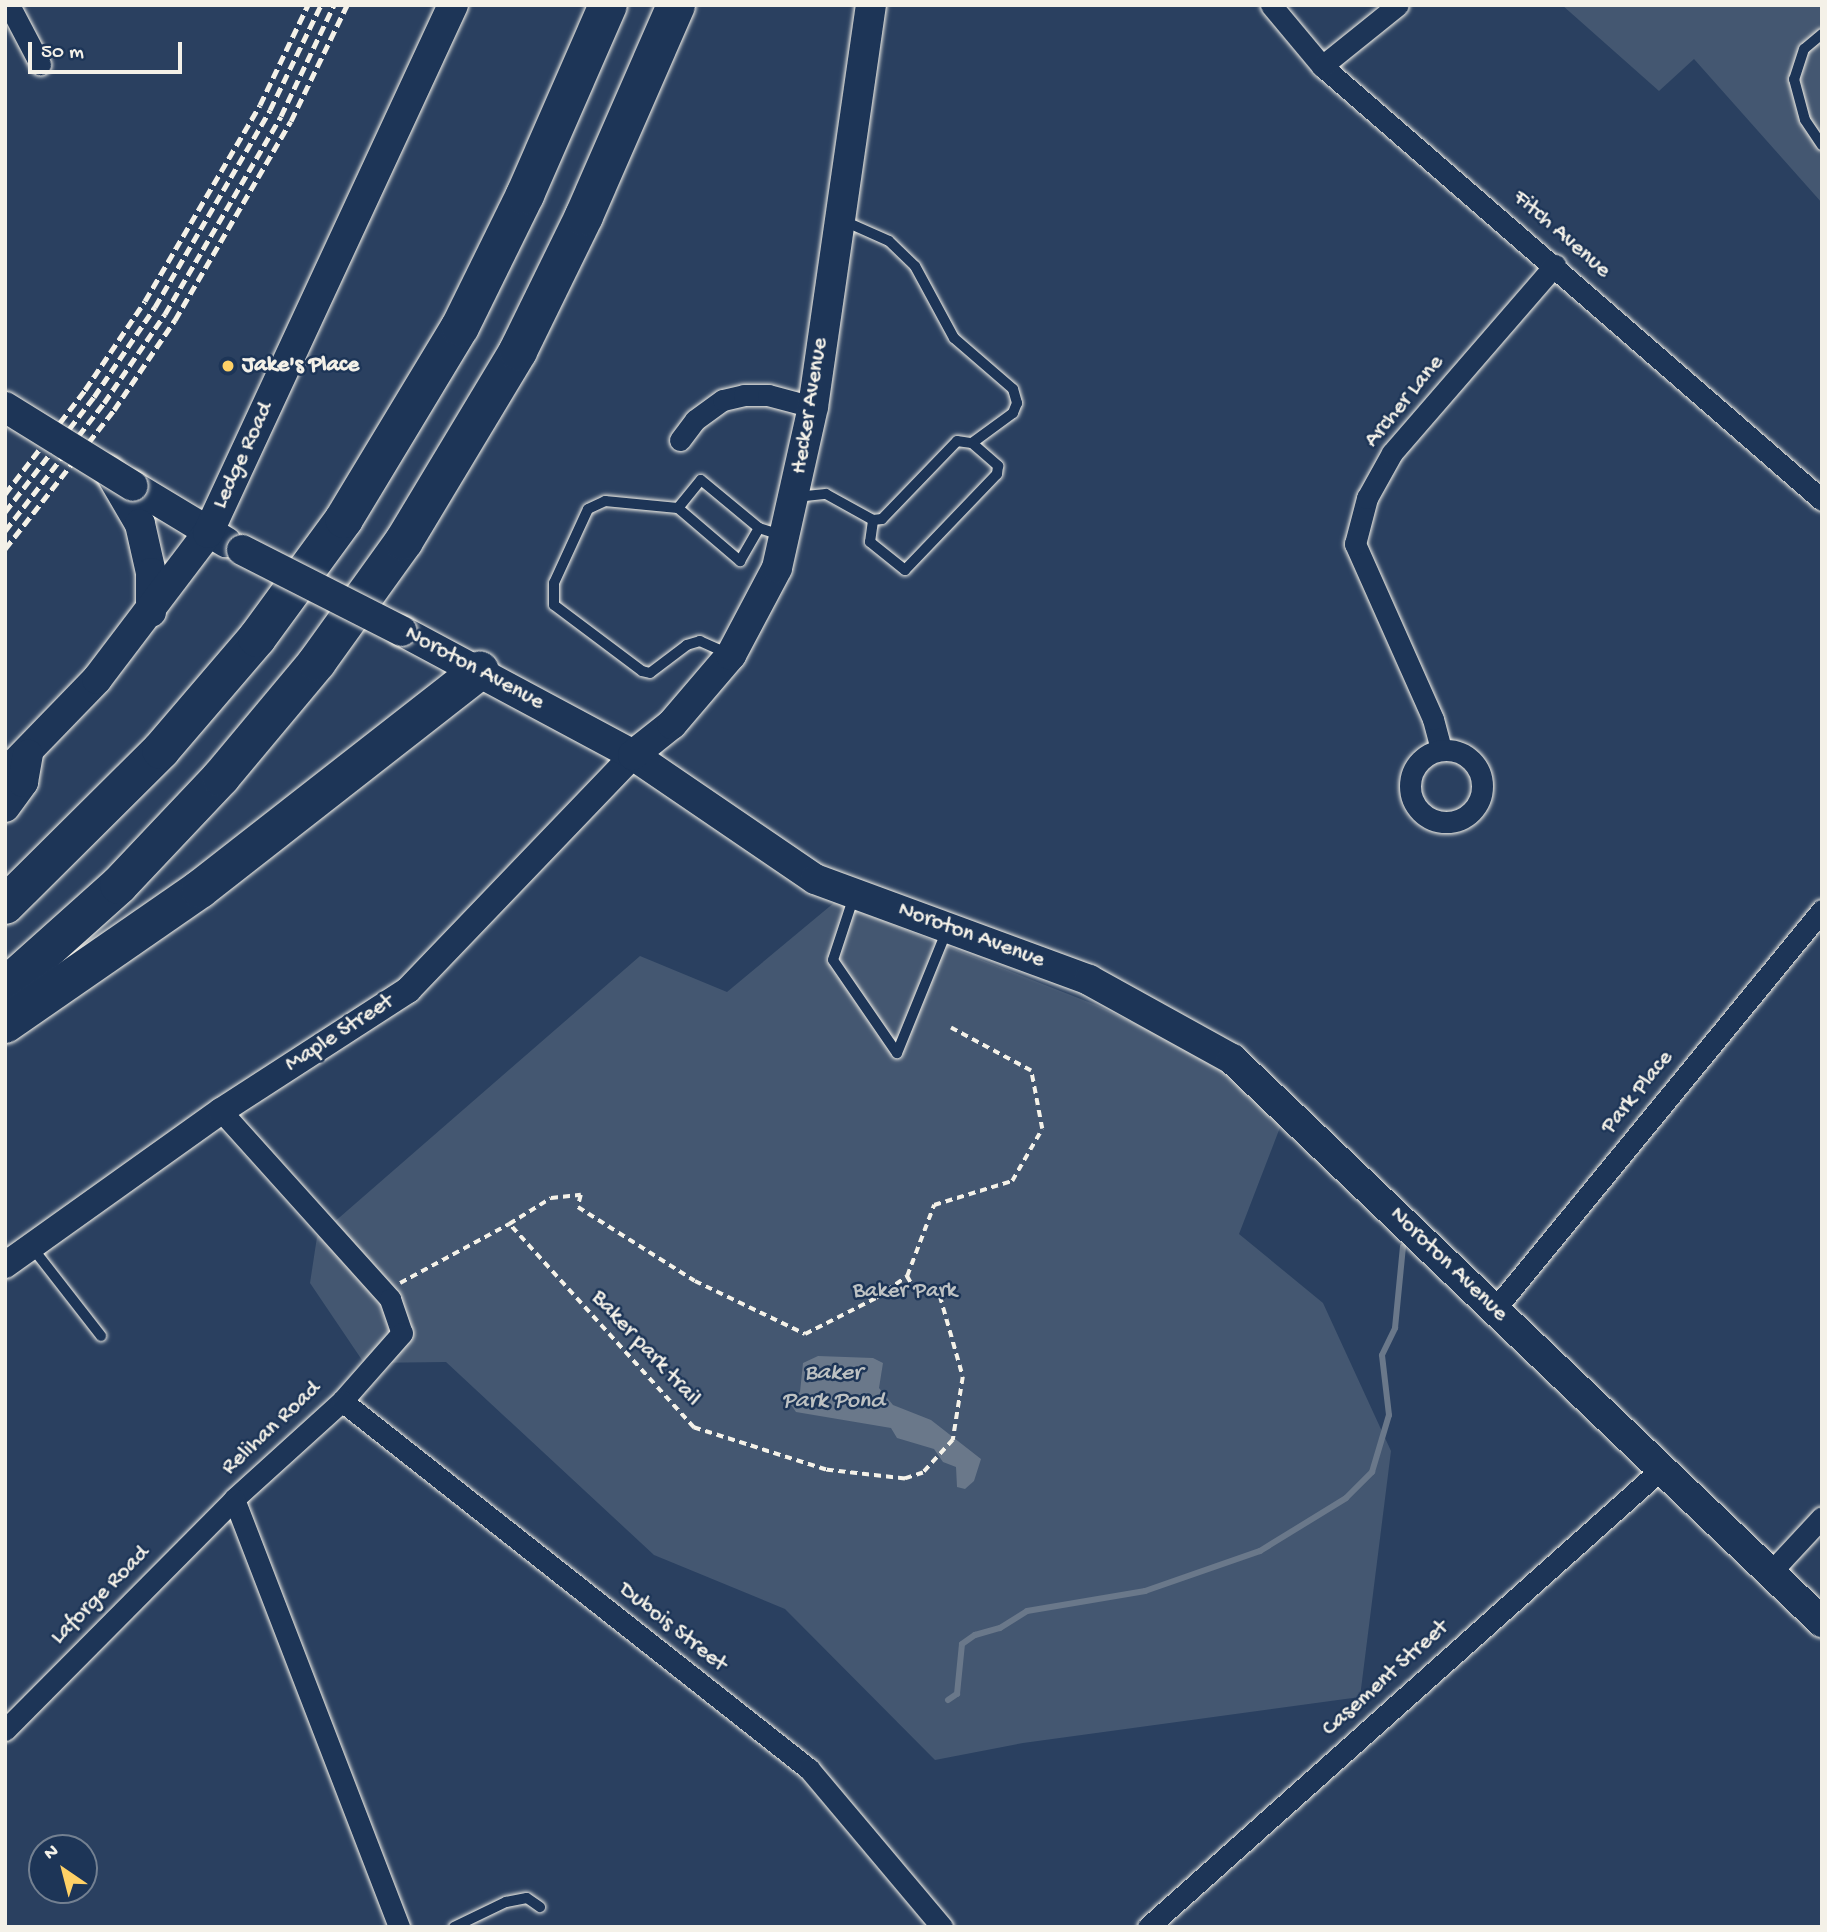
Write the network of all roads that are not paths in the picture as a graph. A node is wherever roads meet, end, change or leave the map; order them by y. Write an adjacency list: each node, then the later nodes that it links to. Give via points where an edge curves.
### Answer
1 (9, 5): 9 (street)
2 (453, 5): 24 (main road, Ledge Road)
3 (608, 5): 34 (highway, via 466,317 344,519 257,638 161,750)
4 (676, 5): 37 (highway, via 584,216 518,351 389,563 317,662 220,777 119,885)
5 (871, 5): 12 (main road, Hecker Avenue)
6 (1271, 5): 10 (street, Fitch Avenue)
7 (1398, 5): 10 (street)
8 (1822, 34): 11 (lane, via 1804,49 1794,79 1805,120)
9 (40, 64)
10 (1322, 65): 13 (street, Fitch Avenue)
11 (1822, 145)
12 (838, 218): 15 (main road, Hecker Avenue); 17 (lane, via 889,241 915,266 954,338 1013,389 1017,403 1013,413)
13 (1555, 265): 20 (street, Fitch Avenue); 28 (street, Archer Lane, via 1392,453 1367,498 1356,544 1433,719)
14 (5, 407): 18 (main road, Noroton Avenue, bridge)
15 (813, 407): 16 (street, via 768,395 723,400); 19 (main road, Hecker Avenue)
16 (680, 440)
17 (972, 443): 22 (lane, via 953,442 882,519); 22 (lane, via 996,463 998,474 911,566 896,566 870,542)
18 (121, 479): 24 (main road, Noroton Avenue); 25 (main road, via 140,524 151,573)
19 (796, 496): 22 (lane, via 826,494); 23 (main road, Hecker Avenue)
20 (1822, 500)
21 (678, 508): 23 (lane, via 701,480); 23 (lane, via 740,561); 26 (lane, via 604,501 588,509 554,583 554,605 642,671 650,673 687,645 700,641)
22 (873, 520)
23 (772, 532): 26 (main road, Hecker Avenue, via 760,607)
24 (208, 533): 25 (main road, Ledge Road); 27 (main road, Noroton Avenue, bridge)
25 (151, 612): 30 (main road, Ledge Road)
26 (731, 655): 29 (main road, Hecker Avenue, via 672,724)
27 (480, 670): 29 (main road, Noroton Avenue); 38 (highway, via 200,889)
28 (1441, 749)
29 (634, 755): 33 (main road, Noroton Avenue, via 815,878); 39 (street, Maple Street, via 408,990)
30 (17, 759): 31 (main road, Ledge Road); 32 (main road, Ledge Road, via 23,782)
31 (5, 774)
32 (5, 807)
33 (855, 893): 36 (main road, Noroton Avenue); 36 (lane, via 833,960 897,1053)
34 (5, 905)
35 (1822, 910): 42 (street, Park Place)
36 (948, 928): 42 (main road, Noroton Avenue, via 1089,980 1232,1059)
37 (5, 987)
38 (5, 1024)
39 (221, 1111): 40 (street, Maple Street); 44 (street, Relihan Road, via 384,1292 402,1333)
40 (31, 1246): 41 (street, Maple Street); 43 (lane)
41 (5, 1265)
42 (1495, 1309): 45 (main road, Noroton Avenue)
43 (101, 1336)
44 (342, 1401): 46 (street, Relihan Road); 54 (street, Dubois Street, via 809,1769)
45 (1659, 1471): 48 (main road, Noroton Avenue); 55 (street, Casement Street)
46 (234, 1499): 50 (street, Laforge Road); 52 (street, Relihan Road)
47 (1822, 1517): 48 (street)
48 (1770, 1573): 49 (main road, Noroton Avenue)
49 (1822, 1622)
50 (5, 1730)
51 (540, 1908): 53 (lane, via 527,1898 506,1902)
52 (399, 1927)
53 (454, 1927)
54 (942, 1927)
55 (1149, 1927)

